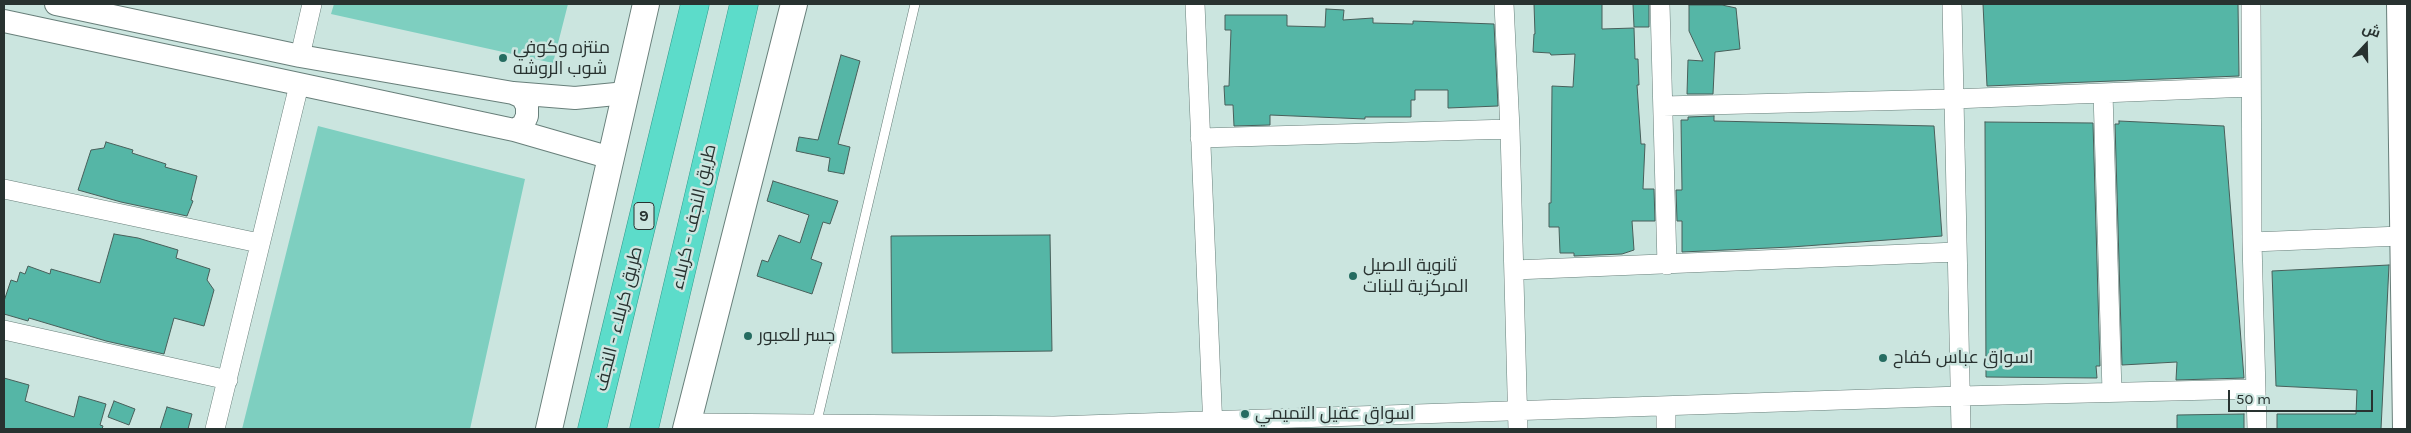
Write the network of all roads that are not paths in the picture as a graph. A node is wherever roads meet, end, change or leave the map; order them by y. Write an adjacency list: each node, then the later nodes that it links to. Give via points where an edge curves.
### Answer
1 (56, 4): 16 (street)
2 (312, 4): 16 (street)
3 (646, 4): 21 (main road)
4 (695, 4): 49 (highway, طريق کربلاء - النجف / 9)
5 (744, 4): 17 (highway, طريق النجف - کربلاء)
6 (755, 4): 17 (highway)
7 (794, 4): 45 (main road)
8 (914, 4): 43 (lane)
9 (1195, 4): 27 (street)
10 (1504, 4): 25 (street)
11 (1660, 4): 24 (street)
12 (1952, 4): 23 (street)
13 (2251, 4): 19 (street)
14 (2398, 4): 30 (street)
15 (4, 21): 18 (street)
16 (300, 56): 20 (street)
17 (733, 56): 50 (highway, طريق النجف - کربلاء)
18 (299, 85): 26 (street); 32 (street)
19 (2250, 87): 22 (street); 31 (street)
20 (513, 93): 21 (street, via 575,98); 26 (street, via 527,106 525,120)
21 (626, 93): 28 (main road)
22 (2103, 93): 23 (street); 39 (street)
23 (1954, 99): 24 (street); 33 (street)
24 (1663, 106): 34 (street)
25 (1510, 129): 27 (street); 35 (street)
26 (514, 130): 28 (street)
27 (1200, 138): 44 (street)
28 (611, 158): 48 (main road)
29 (4, 189): 32 (street)
30 (2401, 236): 31 (street); 54 (street)
31 (2252, 242): 38 (street)
32 (259, 244): 37 (street)
33 (1957, 252): 34 (street); 40 (street)
34 (1666, 264): 35 (street)
35 (1514, 270): 42 (street)
36 (4, 330): 37 (street)
37 (228, 380): 47 (street)
38 (2256, 389): 39 (street); 53 (street)
39 (2112, 392): 40 (street)
40 (1961, 396): 41 (street); 52 (street)
41 (1666, 406): 42 (street); 51 (street)
42 (1518, 420): 44 (street)
43 (816, 425): 45 (street); 46 (street)
44 (1213, 425): 46 (street)
45 (686, 426)
46 (1054, 428)
47 (215, 429)
48 (549, 429)
49 (592, 429)
50 (644, 429)
51 (1666, 429)
52 (1961, 429)
53 (2257, 429)
54 (2404, 429)

